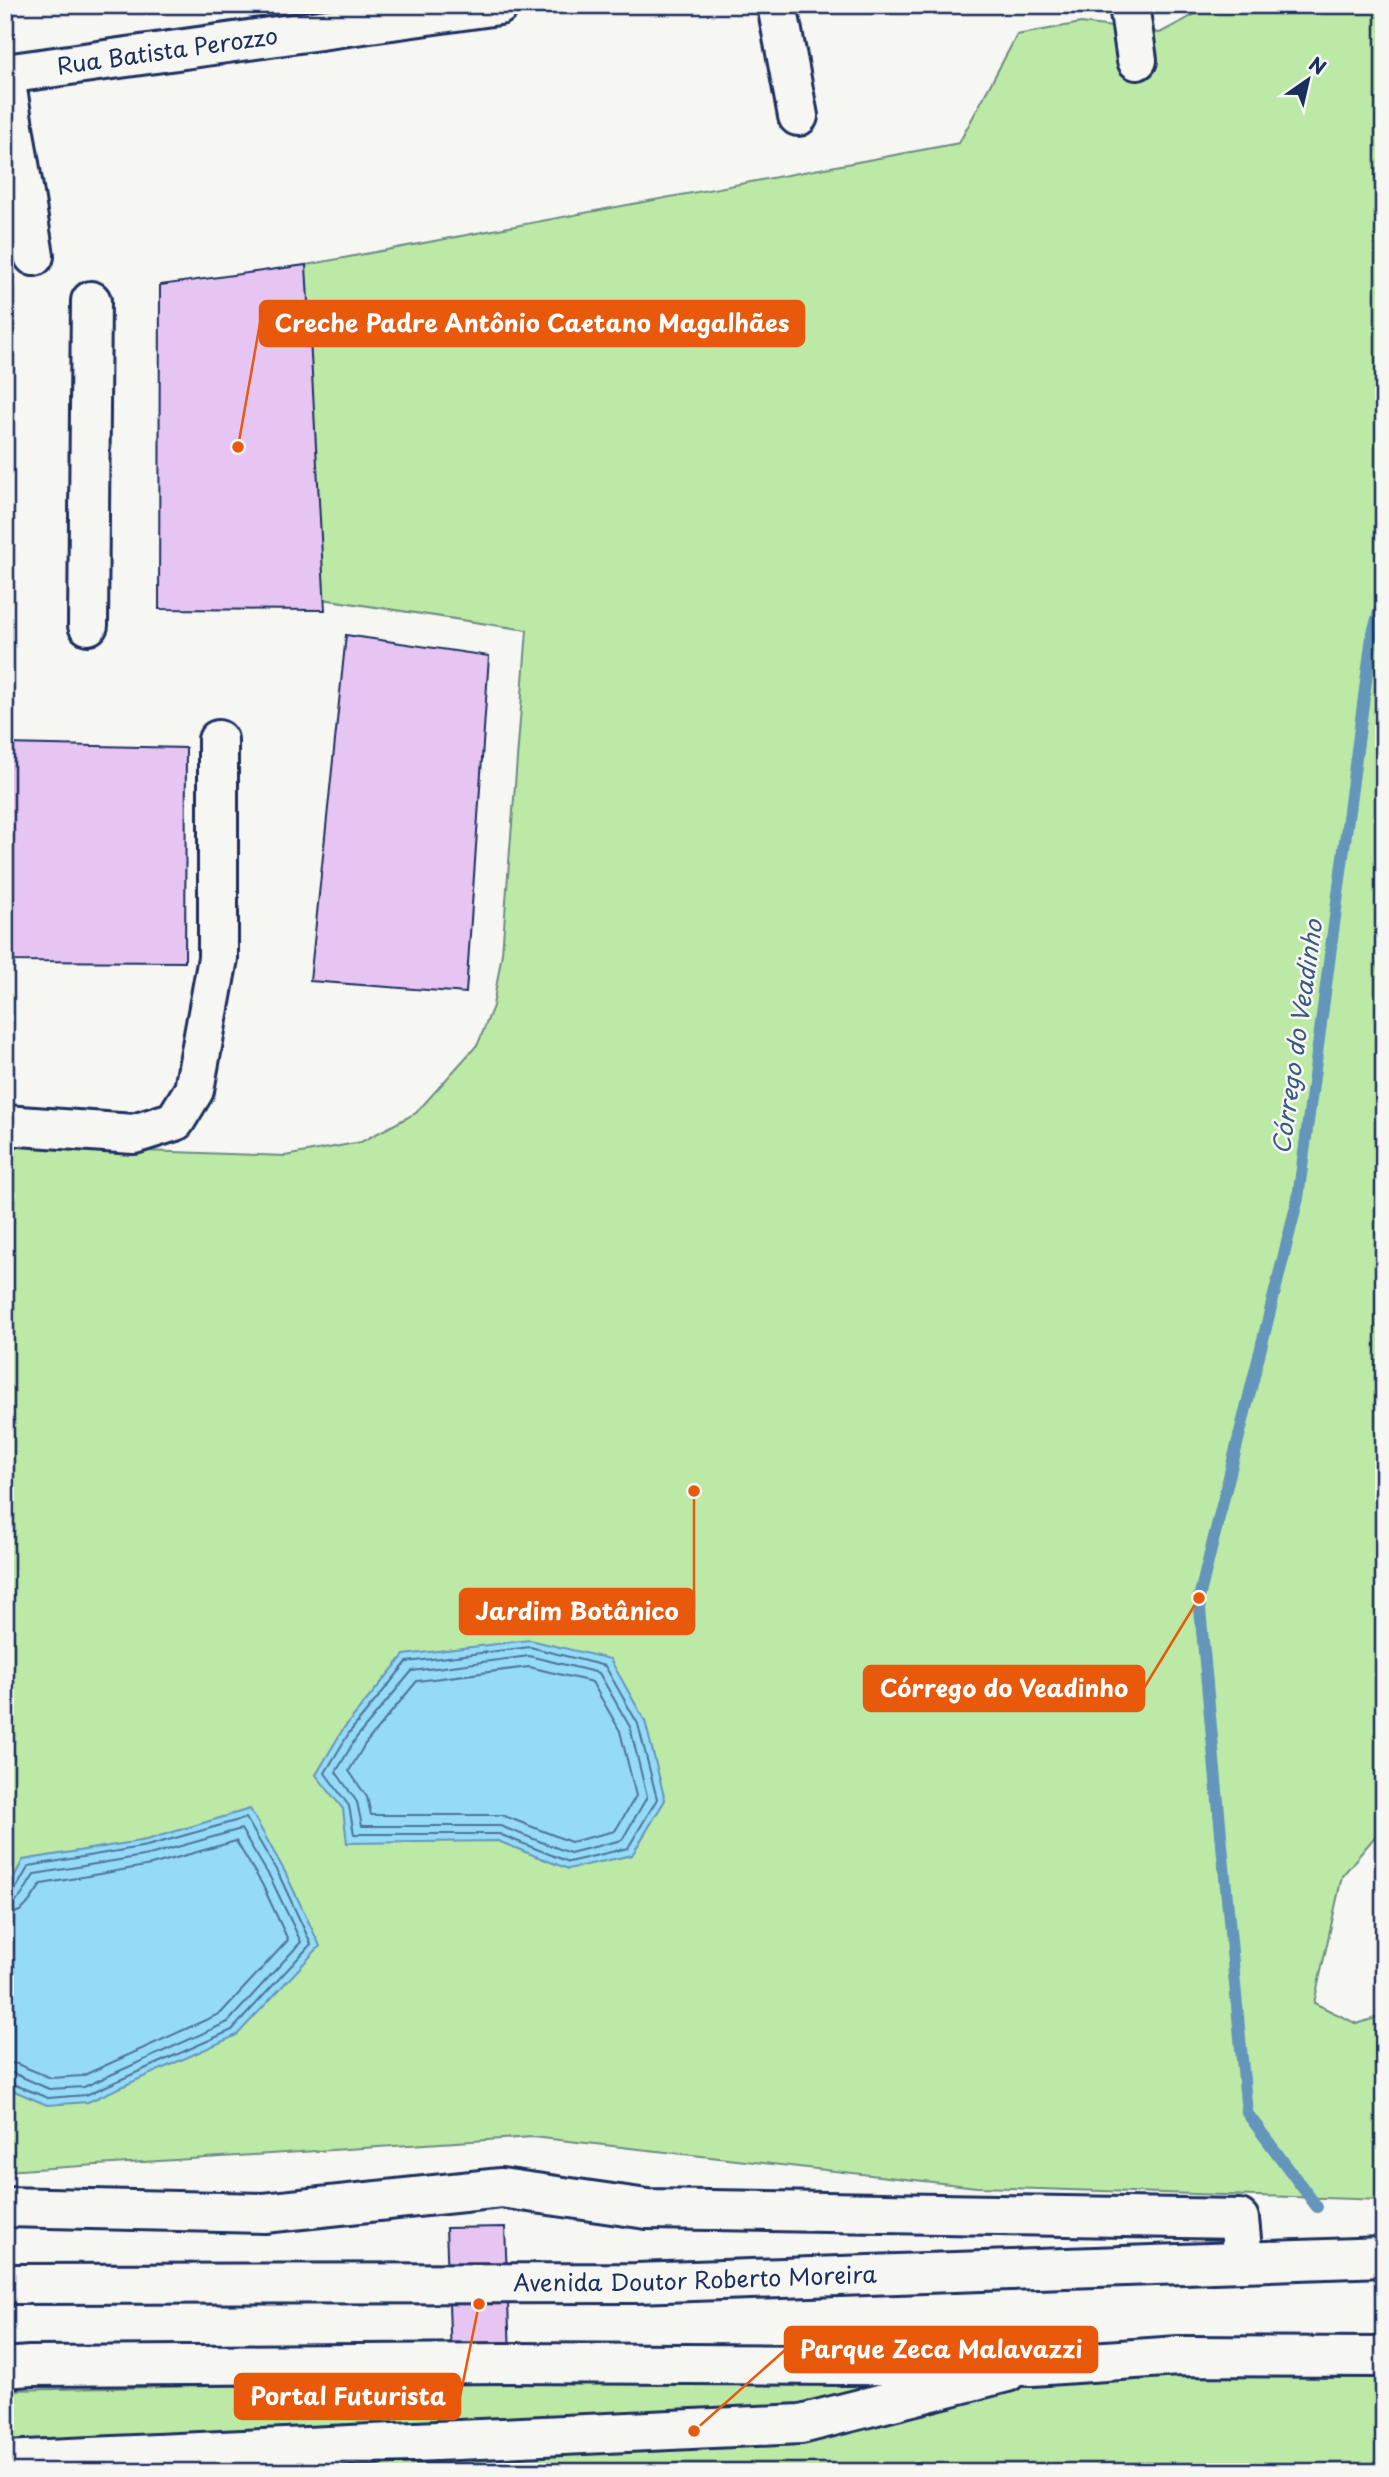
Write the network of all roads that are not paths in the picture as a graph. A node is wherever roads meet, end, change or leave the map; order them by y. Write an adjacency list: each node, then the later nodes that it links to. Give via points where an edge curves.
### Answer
1 (499, 5): 5 (main road, Rua Batista Perozzo)
2 (777, 5): 6 (main road)
3 (1129, 5): 4 (main road)
4 (1137, 60)
5 (5, 76): 7 (main road)
6 (798, 116)
7 (34, 256)
8 (91, 301): 9 (main road)
9 (88, 625)
10 (218, 740): 11 (main road, via 218,958 194,1090 175,1121 134,1135)
11 (5, 1125)
12 (5, 2207): 14 (main road, via 264,2213 501,2189 647,2209 1239,2219)
13 (1384, 2257): 14 (main road, Avenida Doutor Roberto Moreira)
14 (1243, 2260): 15 (main road, Avenida Doutor Roberto Moreira, via 636,2283)
15 (5, 2284)
16 (1384, 2357): 17 (main road, via 1180,2356)
17 (1032, 2365): 18 (main road, via 509,2363); 19 (main road, via 802,2424)
18 (5, 2368)
19 (5, 2461)

